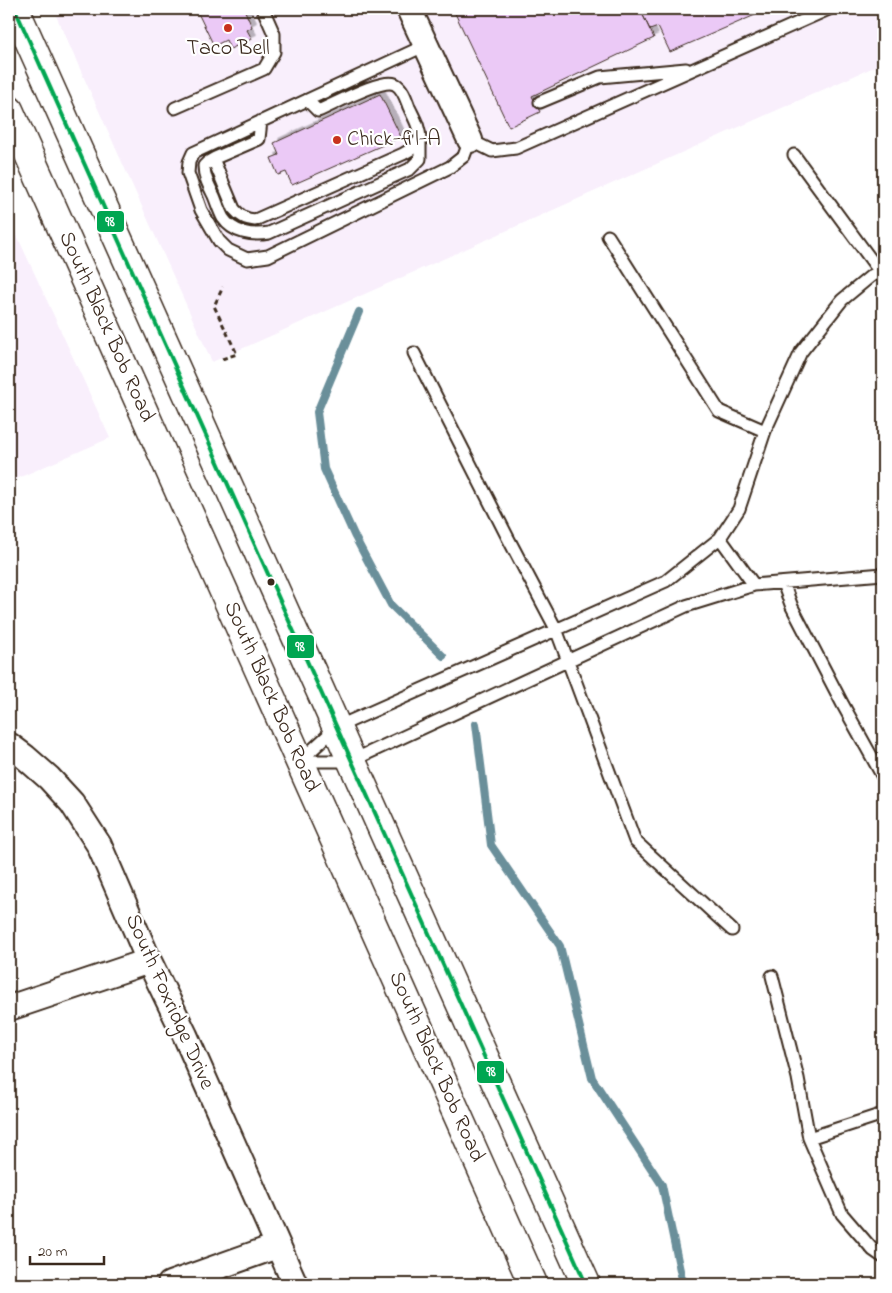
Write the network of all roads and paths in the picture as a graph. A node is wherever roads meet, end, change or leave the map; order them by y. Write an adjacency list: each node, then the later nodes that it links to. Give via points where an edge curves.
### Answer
1 (15, 9): 28 (main road, South Black Bob Road)
2 (263, 9): 9 (lane, via 274,34 274,52 264,69)
3 (409, 9): 5 (street)
4 (829, 9): 6 (lane)
5 (426, 45): 7 (lane); 13 (street)
6 (697, 68): 8 (lane, via 600,77); 13 (lane, via 516,148 492,151)
7 (307, 100): 11 (lane); 12 (lane, via 318,112 372,86 395,84 401,89 418,127)
8 (540, 102)
9 (175, 108)
10 (9, 110): 31 (main road, South Black Bob Road)
11 (261, 121): 13 (lane, via 193,153 189,162 188,173 201,210 219,241 247,260 268,256 450,168 464,156); 15 (lane, via 259,138)
12 (420, 140): 15 (lane, via 403,154 255,220 246,220 234,209 215,166); 15 (lane, via 420,159 410,169 269,233 259,234 235,229 223,217 204,174 204,166)
13 (470, 140)
14 (794, 155): 17 (lane)
15 (215, 158)
16 (608, 236): 21 (lane, via 719,411)
17 (882, 271): 21 (lane, via 842,300 801,352)
18 (223, 287): 20 (path, via 214,306 237,354)
19 (414, 353): 26 (lane)
20 (222, 359)
21 (765, 431): 22 (lane, via 739,509)
22 (720, 538): 25 (lane); 26 (lane, via 666,581)
23 (883, 574): 24 (lane)
24 (783, 583): 25 (lane); 32 (lane, via 796,615)
25 (754, 585): 27 (lane, via 686,606)
26 (556, 629): 27 (lane); 28 (lane)
27 (569, 660): 30 (lane); 33 (lane, via 635,841)
28 (337, 728): 30 (main road, South Black Bob Road); 31 (lane)
29 (9, 745): 34 (street, South Foxridge Drive, via 49,778 72,803 99,845)
30 (351, 760): 31 (lane); 44 (main road, South Black Bob Road)
31 (300, 761): 43 (main road, South Black Bob Road)
32 (883, 778)
33 (732, 930)
34 (149, 961): 36 (street); 39 (street, South Foxridge Drive, via 185,1035)
35 (772, 976): 38 (lane, via 798,1078)
36 (9, 1008)
37 (883, 1114): 38 (lane)
38 (809, 1138): 40 (lane, via 842,1214)
39 (277, 1246): 41 (street); 42 (street, South Foxridge Drive)
40 (883, 1257)
41 (170, 1284)
42 (295, 1284)
43 (534, 1284)
44 (586, 1284)

